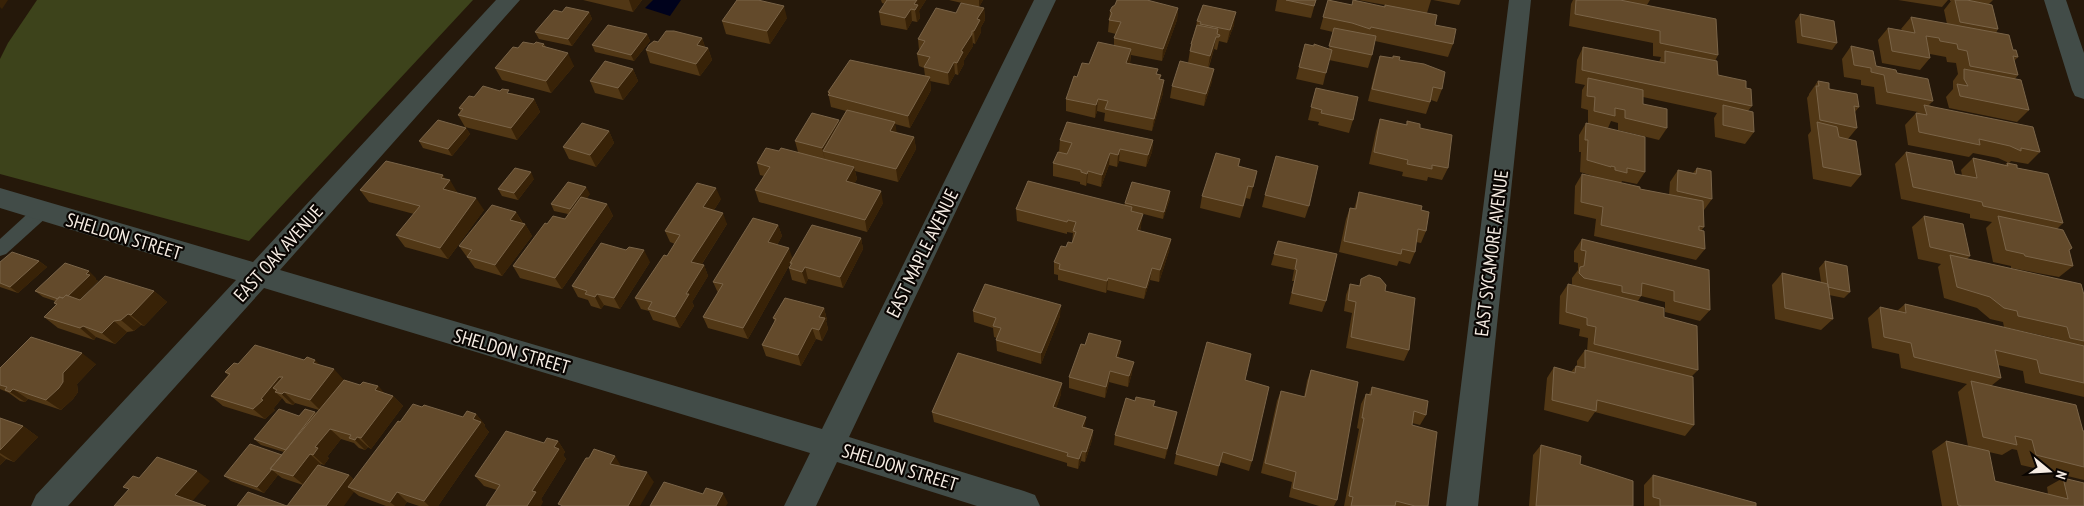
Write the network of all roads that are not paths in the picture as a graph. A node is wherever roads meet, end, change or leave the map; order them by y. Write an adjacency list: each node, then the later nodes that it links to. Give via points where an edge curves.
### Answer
1 (510, 0): 9 (street, EAST OAK AVENUE)
2 (1045, 0): 10 (street, EAST MAPLE AVENUE)
3 (1520, 0): 14 (street, EAST SYCAMORE AVENUE)
4 (2055, 0): 5 (street)
5 (2084, 90)
6 (0, 198): 7 (street, SHELDON STREET)
7 (42, 211): 8 (lane); 9 (street, SHELDON STREET)
8 (0, 250)
9 (257, 276): 10 (street, SHELDON STREET); 11 (street, EAST OAK AVENUE)
10 (829, 445): 12 (street, EAST MAPLE AVENUE); 13 (street, SHELDON STREET)
11 (47, 506)
12 (800, 506)
13 (1024, 506)
14 (1462, 506)

